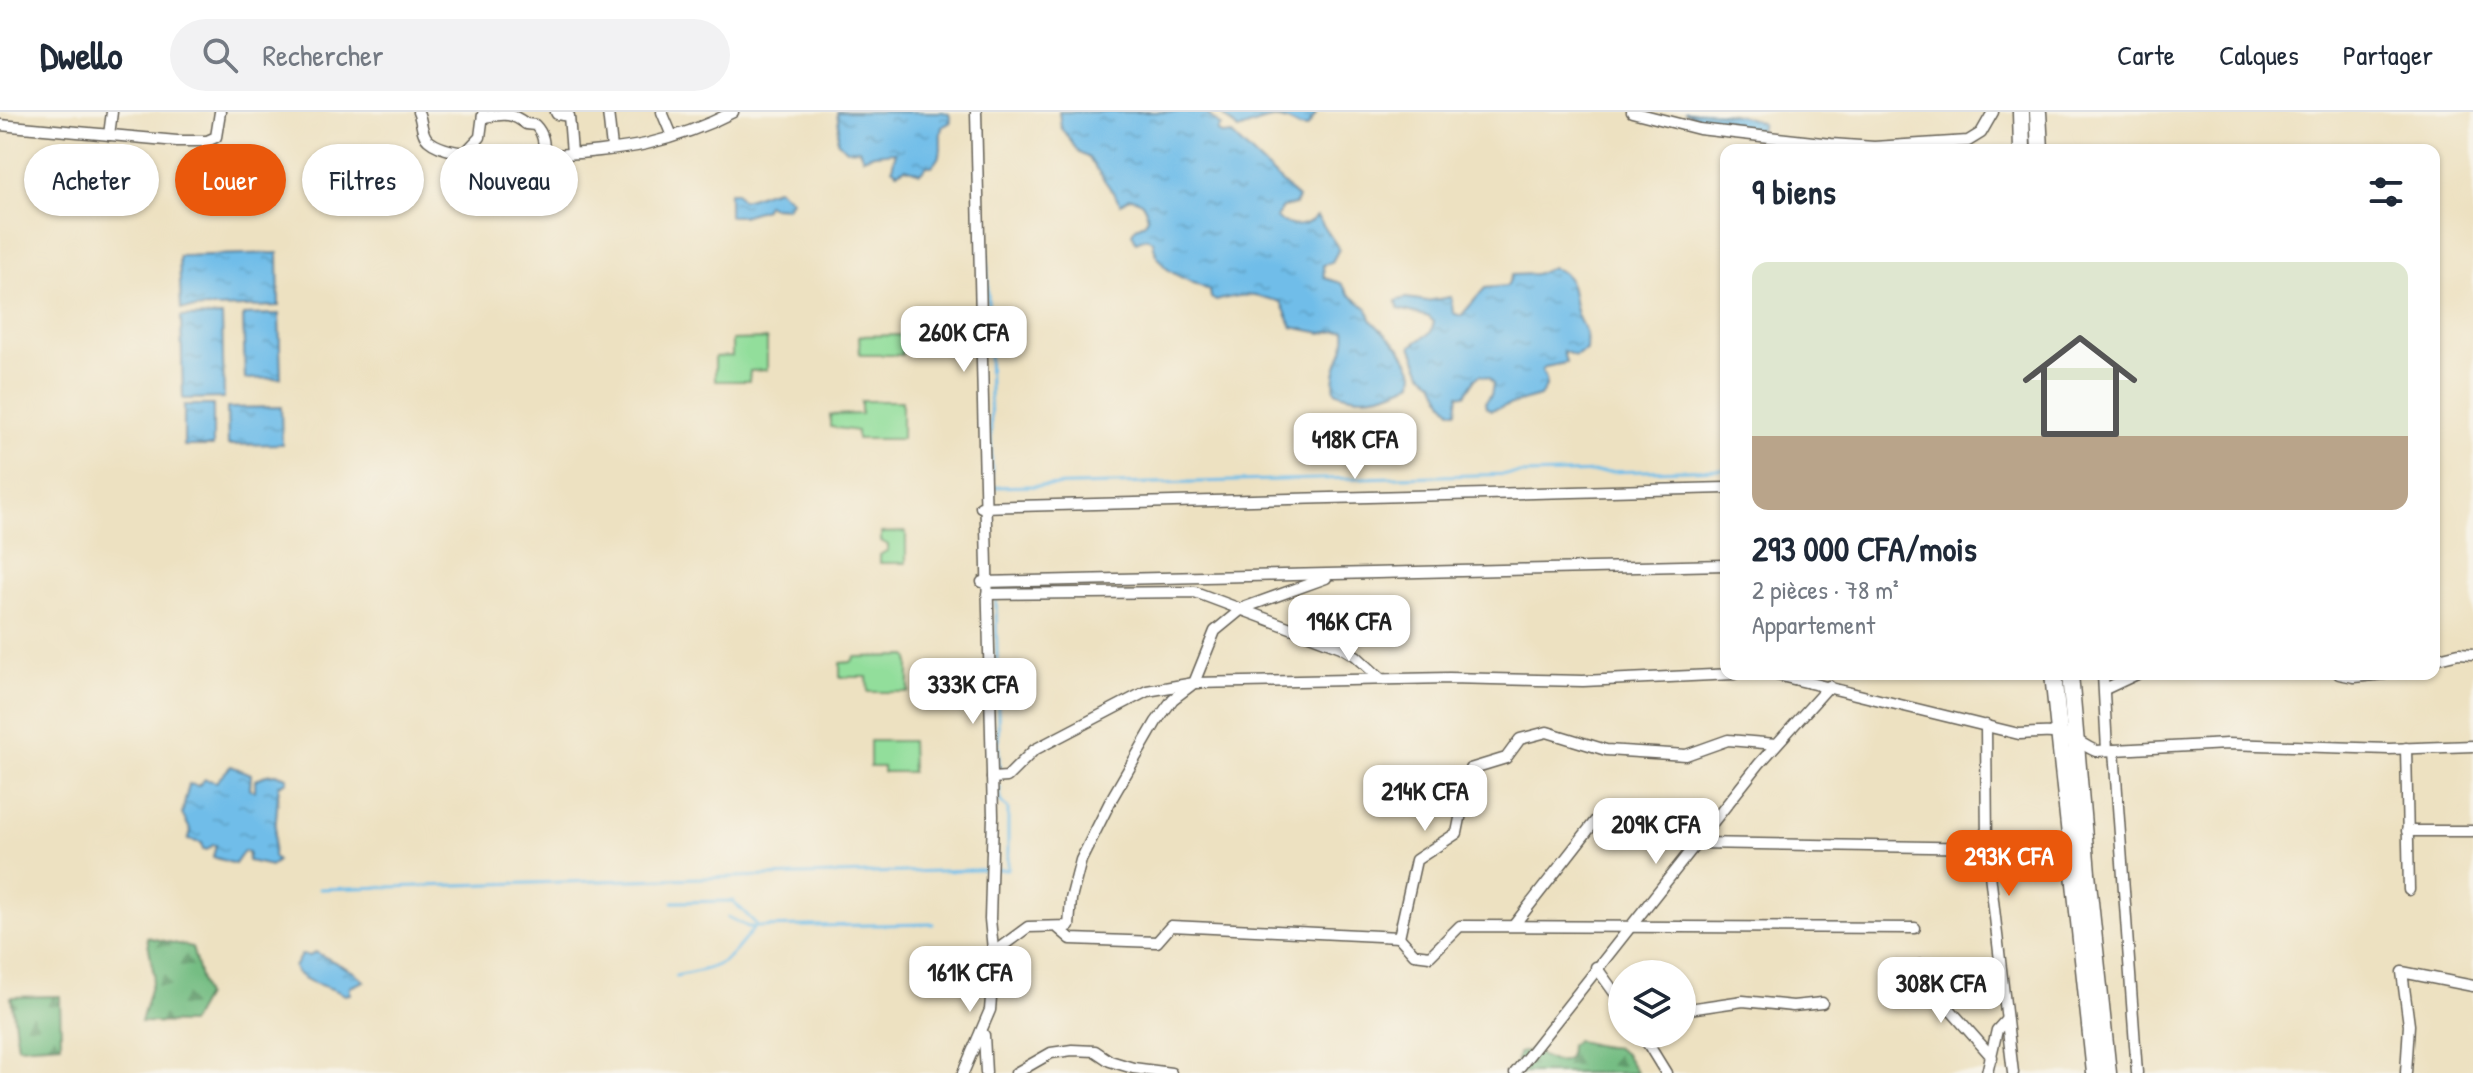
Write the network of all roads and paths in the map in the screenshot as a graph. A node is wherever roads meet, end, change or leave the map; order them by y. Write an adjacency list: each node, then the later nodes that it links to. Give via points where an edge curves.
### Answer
1 (112, 112): 15 (street)
2 (220, 112): 15 (street, via 216,137 207,141)
3 (418, 112): 24 (street, via 425,137)
4 (556, 112): 19 (street, via 569,116)
5 (608, 112): 25 (street)
6 (662, 112): 16 (street)
7 (733, 112): 16 (street)
8 (976, 112): 28 (street)
9 (1632, 112): 20 (street, via 1699,129)
10 (1993, 112): 21 (street, via 1981,133 1968,141)
11 (2021, 112): 22 (main road)
12 (2038, 112): 23 (main road)
13 (483, 114): 17 (street, via 480,137); 18 (street, via 518,114 526,124 535,125)
14 (0, 125): 15 (street)
15 (109, 135)
16 (672, 136): 25 (street)
17 (473, 144)
18 (543, 144)
19 (571, 144)
20 (1845, 144)
21 (1921, 144)
22 (2022, 144)
23 (2040, 144)
24 (440, 146)
25 (612, 148): 26 (street)
26 (578, 152)
27 (1720, 488): 28 (street)
28 (983, 507): 31 (street)
29 (1720, 565): 30 (street)
30 (1336, 574): 31 (street); 32 (street)
31 (985, 586): 32 (street, via 1182,590); 52 (street)
32 (1243, 608): 36 (street, via 1341,647); 42 (street, via 1215,631)
33 (2473, 654): 34 (street)
34 (2440, 658)
35 (1720, 675): 36 (street, via 1583,681)
36 (1381, 679): 42 (street)
37 (1801, 680): 43 (street)
38 (2054, 680): 46 (main road)
39 (2071, 680): 47 (main road)
40 (2104, 680): 44 (street)
41 (2124, 680): 44 (street)
42 (1194, 683): 52 (street, via 1147,691 1034,750 1007,777); 59 (street, via 1156,722 1112,798 1081,860 1069,926)
43 (1829, 686): 45 (street); 48 (street)
44 (2105, 689): 51 (street)
45 (1986, 725): 46 (street, via 2019,734); 56 (street)
46 (2058, 733): 47 (street); 82 (main road)
47 (2076, 739): 51 (street, via 2096,751); 83 (main road)
48 (1776, 744): 55 (street); 62 (street, via 1728,740 1686,755 1606,750 1547,732 1520,739 1506,758 1470,769 1457,833 1416,860)
49 (2473, 746): 50 (street)
50 (2406, 748): 51 (street, via 2227,744); 53 (street)
51 (2111, 750): 84 (street)
52 (992, 778): 63 (street)
53 (2407, 831): 54 (street); 57 (street)
54 (2473, 831)
55 (1696, 843): 56 (street); 58 (street, via 1609,817 1596,820); 60 (street)
56 (1987, 848): 70 (street)
57 (2409, 890)
58 (1514, 925): 60 (street); 62 (street, via 1460,926 1430,956 1414,954)
59 (1057, 927): 62 (street, via 1071,939 1157,942 1171,926); 63 (street, via 1028,927)
60 (1627, 928): 61 (street); 65 (street)
61 (1915, 928)
62 (1399, 937)
63 (994, 952): 71 (street, via 990,1010)
64 (1920, 965): 73 (street, via 1946,1005)
65 (1596, 967): 66 (street); 78 (street)
66 (1608, 984)
67 (2473, 986): 85 (street, via 2402,972 2409,1025)
68 (1822, 1003): 69 (street, via 1743,1001)
69 (1696, 1008)
70 (2006, 1020): 73 (street, via 1997,1030); 81 (street)
71 (981, 1032): 74 (street); 75 (street)
72 (1651, 1048): 79 (street)
73 (1992, 1057): 80 (street)
74 (963, 1073)
75 (986, 1073)
76 (1016, 1073): 77 (street, via 1051,1053 1072,1050 1095,1051 1133,1068)
77 (1169, 1073)
78 (1515, 1073)
79 (1666, 1073)
80 (1987, 1073)
81 (2013, 1073)
82 (2095, 1073)
83 (2108, 1073)
84 (2137, 1073)
85 (2406, 1073)

